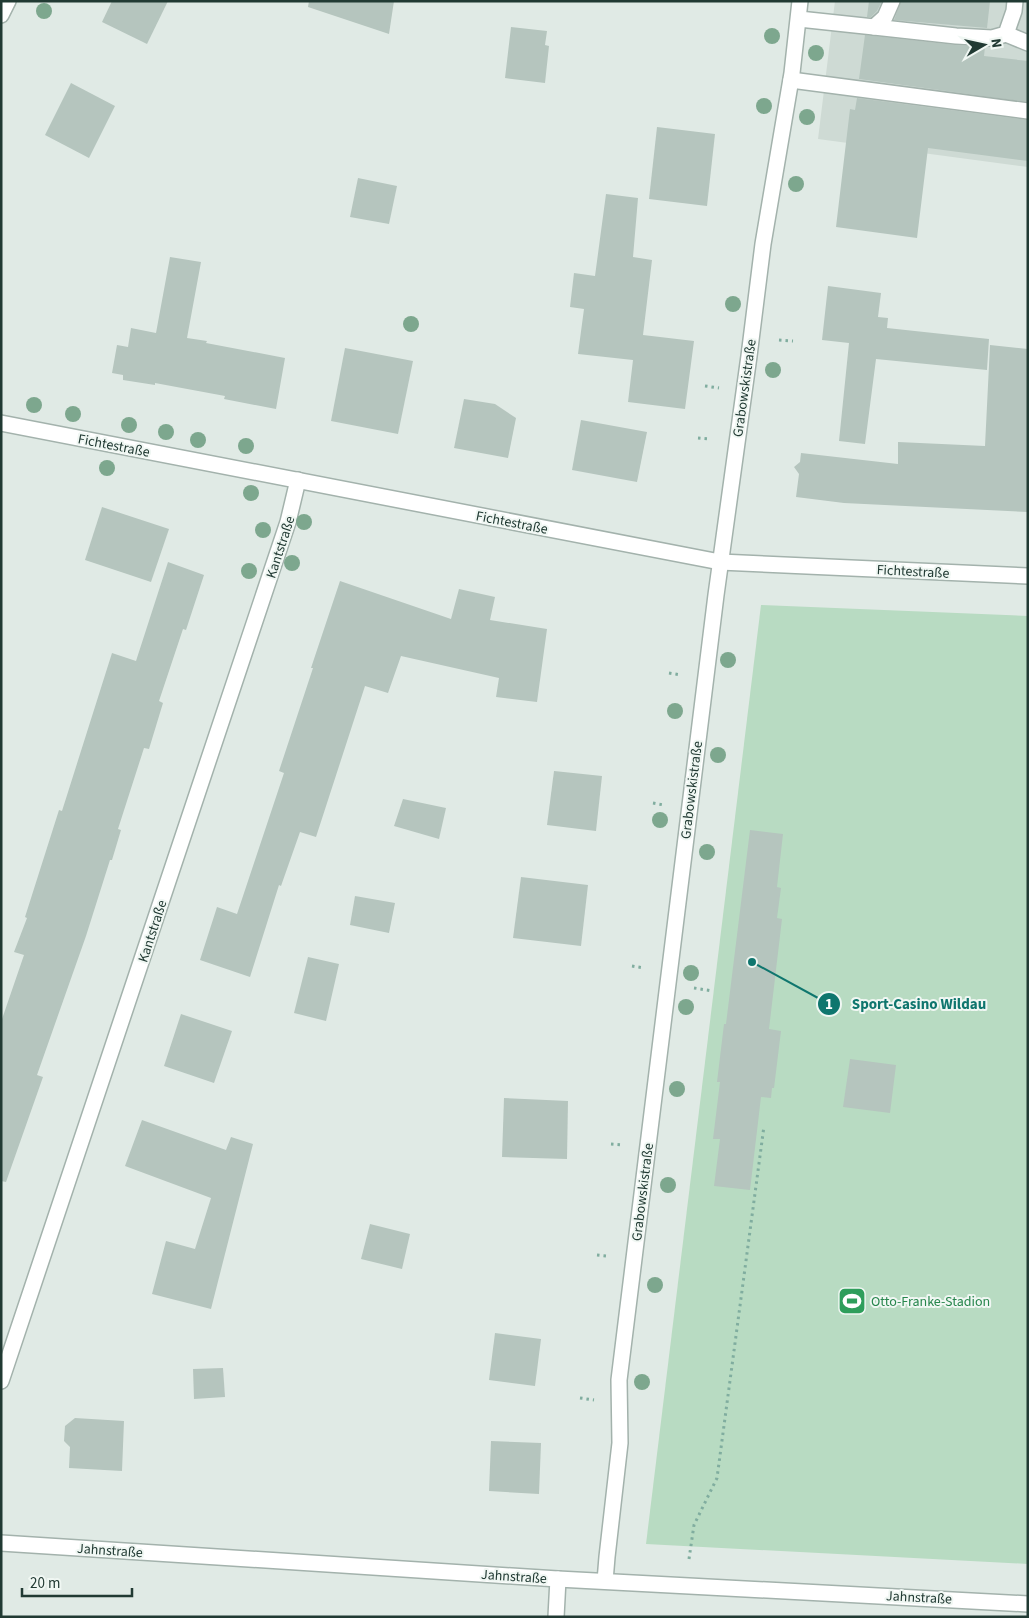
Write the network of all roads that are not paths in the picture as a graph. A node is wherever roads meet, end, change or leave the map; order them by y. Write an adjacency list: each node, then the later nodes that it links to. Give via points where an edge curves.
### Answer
1 (8, 1): 5 (street)
2 (800, 1): 6 (street, Grabowskistraße)
3 (892, 1): 7 (street, via 885,17)
4 (1015, 1): 8 (street)
5 (1, 15)
6 (798, 19): 7 (street); 10 (street, Grabowskistraße)
7 (874, 27): 8 (street, via 992,38)
8 (1006, 34): 9 (street)
9 (1028, 43)
10 (791, 80): 11 (street); 14 (street, Grabowskistraße, via 763,244)
11 (1028, 111)
12 (1, 423): 13 (street, Fichtestraße)
13 (298, 480): 14 (street, Fichtestraße); 16 (street, Kantstraße, via 288,522)
14 (720, 562): 15 (street, Fichtestraße); 19 (street, Grabowskistraße, via 619,1380 620,1443)
15 (1028, 576)
16 (1, 1381)
17 (1, 1543): 18 (street, Jahnstraße)
18 (558, 1579): 19 (street, Jahnstraße); 21 (street)
19 (605, 1581): 20 (street, Jahnstraße)
20 (1028, 1604)
21 (556, 1617)

